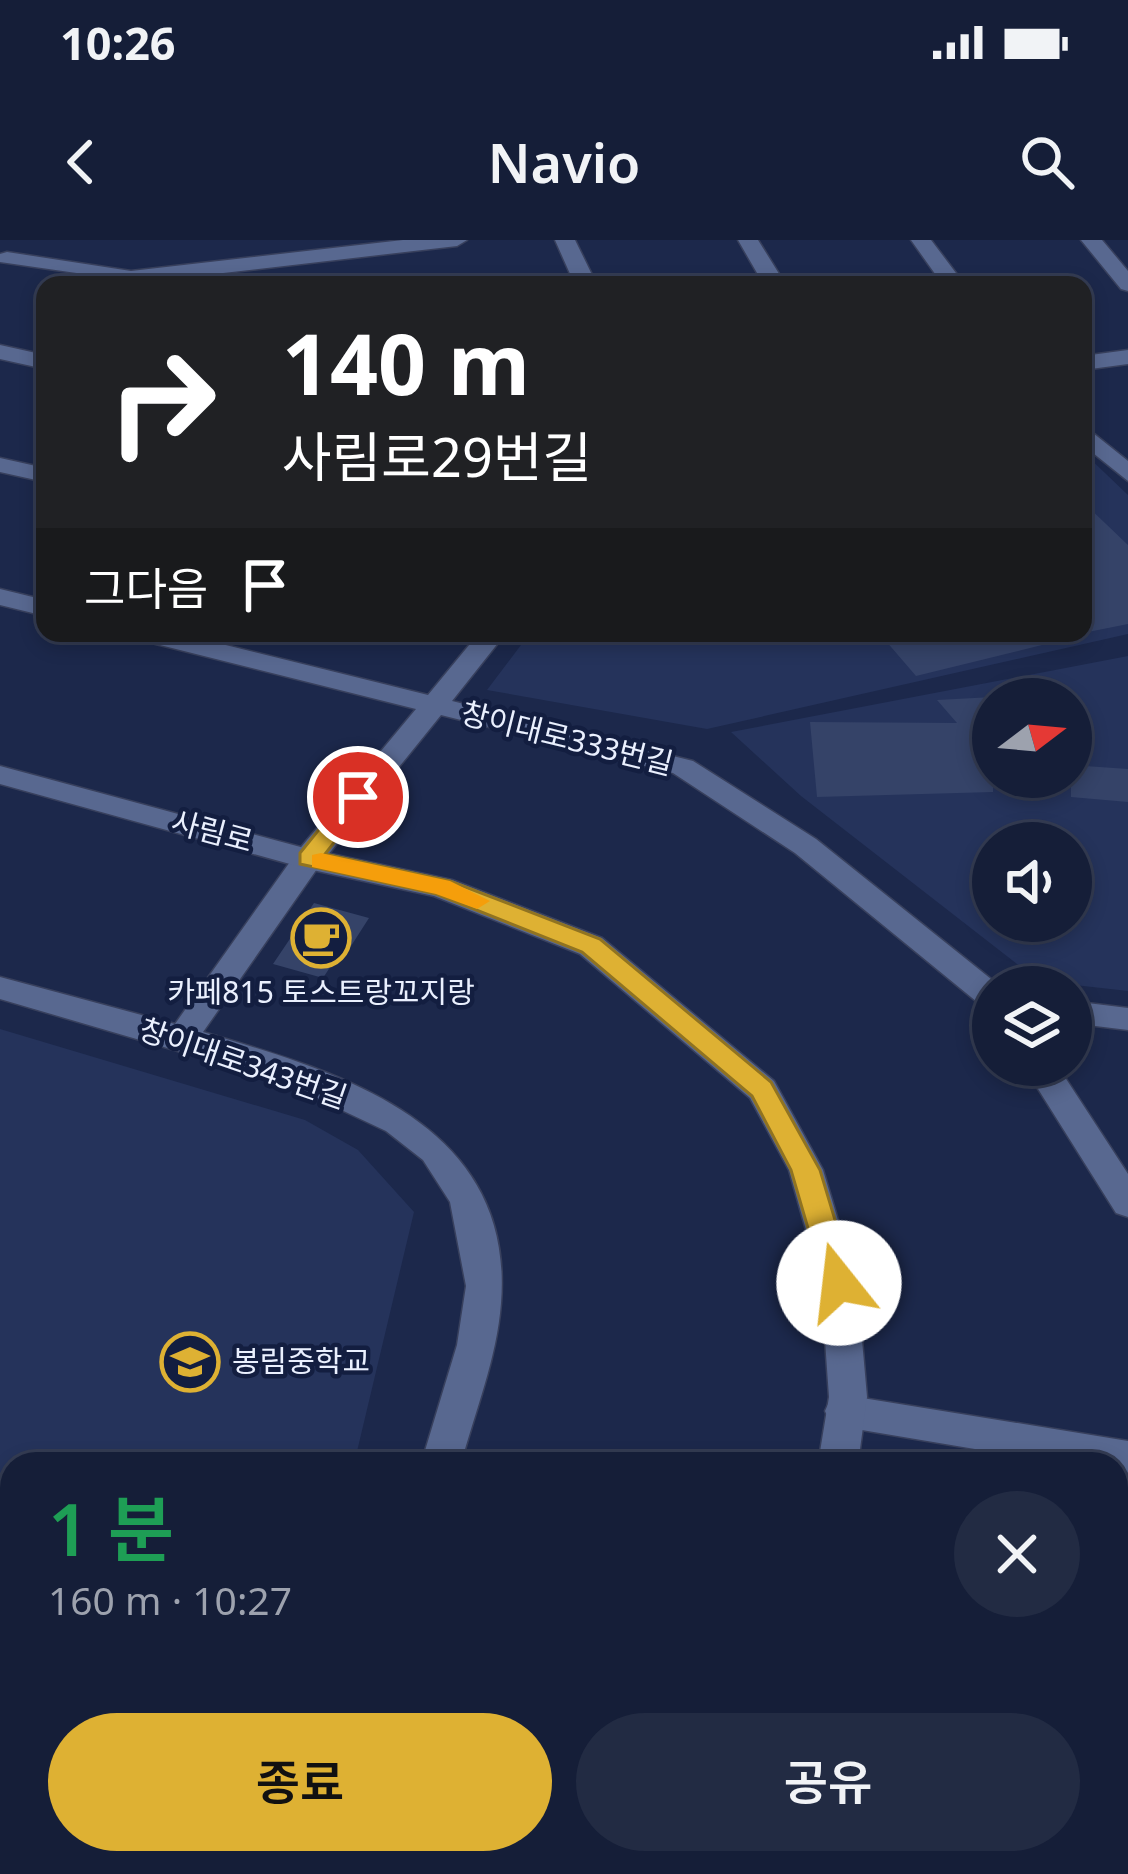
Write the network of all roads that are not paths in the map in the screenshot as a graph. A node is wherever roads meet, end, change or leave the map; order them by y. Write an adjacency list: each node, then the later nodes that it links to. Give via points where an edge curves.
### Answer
1 (457, 240): 8 (street)
2 (566, 240): 9 (street)
3 (748, 240): 10 (street)
4 (921, 240): 11 (street)
5 (1091, 240): 12 (street)
6 (8, 256): 7 (street)
7 (128, 276)
8 (143, 276)
9 (582, 276)
10 (770, 276)
11 (947, 276)
12 (1128, 285)
13 (0, 352): 15 (street)
14 (1128, 357): 16 (street)
15 (36, 360)
16 (1092, 362)
17 (1092, 440): 20 (street)
18 (0, 465): 19 (street)
19 (36, 474)
20 (1128, 474)
21 (0, 597): 22 (street)
22 (36, 606)
23 (182, 642): 25 (street, 창이대로333번길)
24 (485, 642): 25 (street)
25 (433, 704): 27 (street); 28 (street, 창이대로333번길, via 683,767 859,884)
26 (0, 775): 27 (street, 사림로)
27 (308, 859): 32 (street); 35 (street, 사림로, via 442,887 591,946 762,1090 806,1170 839,1283)
28 (972, 980)
29 (0, 988): 32 (street, 창이대로343번길)
30 (1092, 1014): 31 (street)
31 (1128, 1018)
32 (180, 1041): 36 (street, 창이대로343번길, via 315,1082 437,1152 480,1244 483,1304)
33 (1053, 1086): 34 (street)
34 (1128, 1203)
35 (844, 1412): 37 (street, 사림로); 38 (street)
36 (444, 1452)
37 (839, 1452)
38 (1091, 1452)

